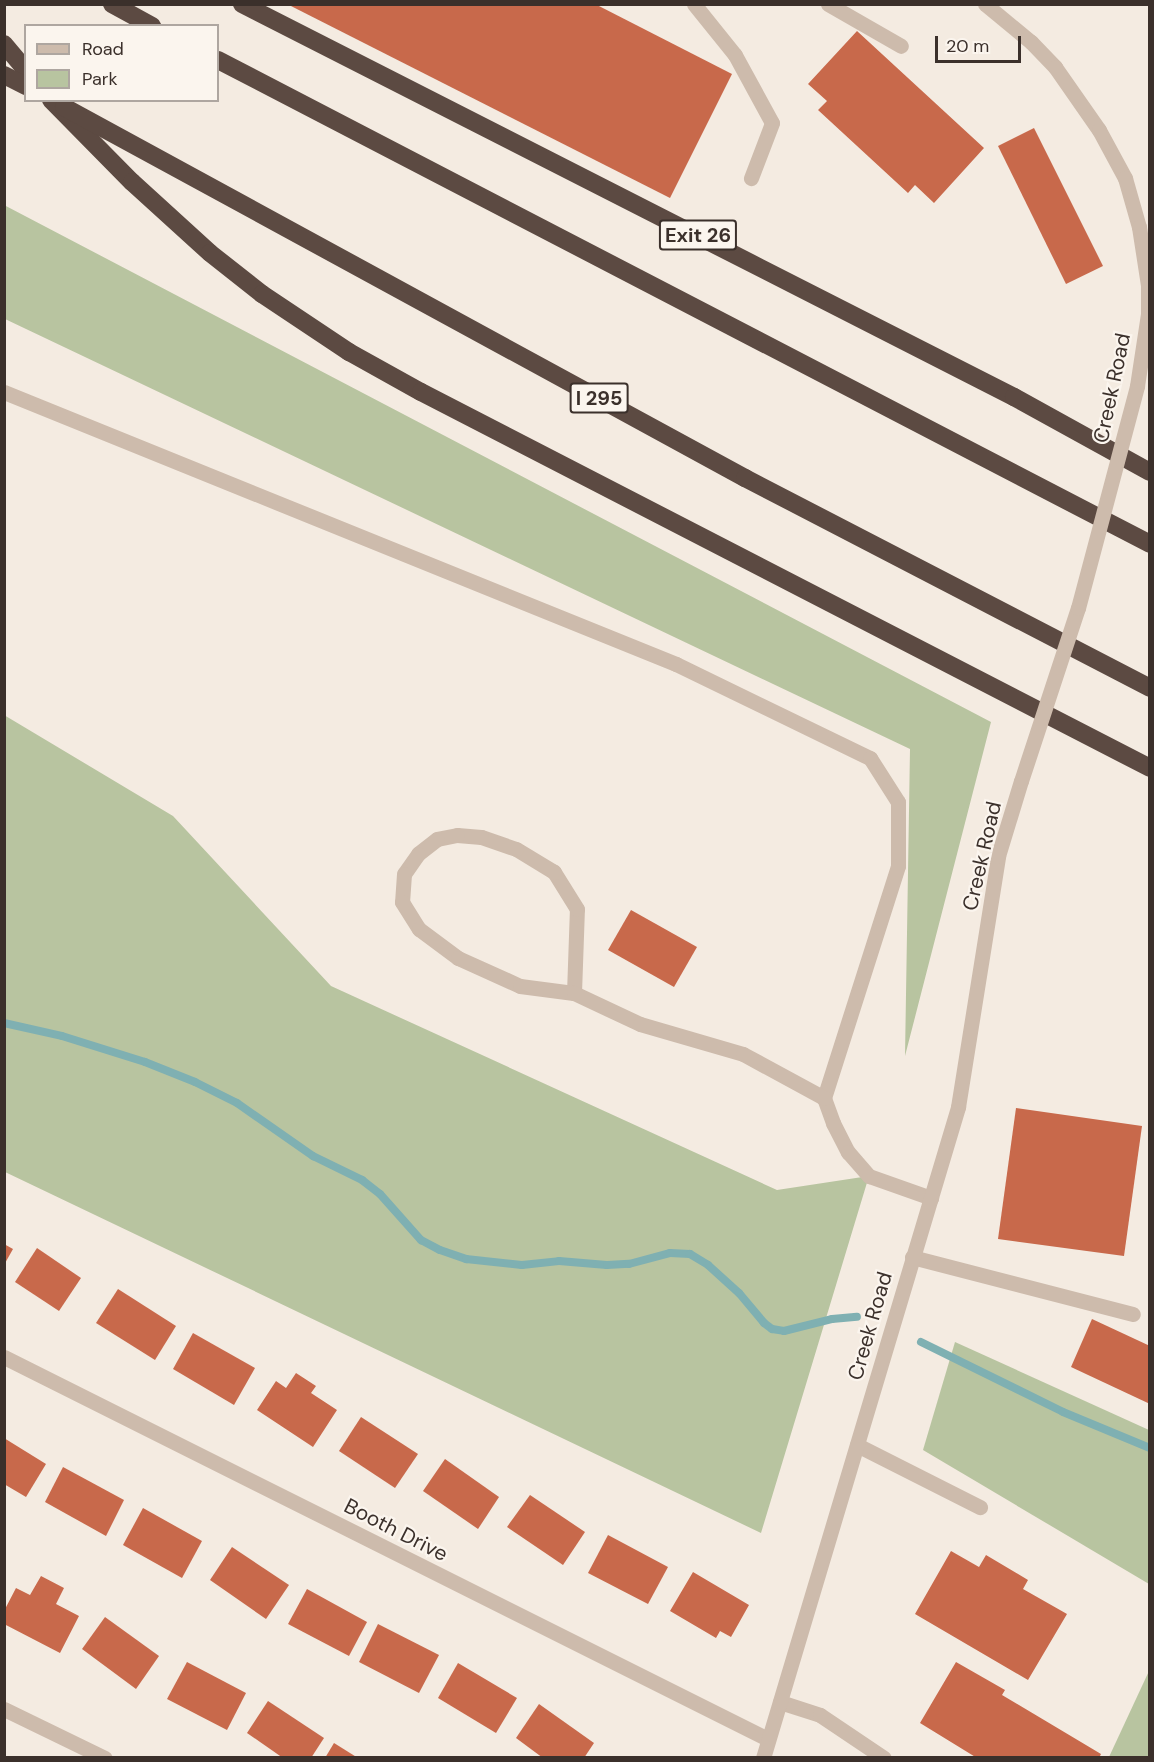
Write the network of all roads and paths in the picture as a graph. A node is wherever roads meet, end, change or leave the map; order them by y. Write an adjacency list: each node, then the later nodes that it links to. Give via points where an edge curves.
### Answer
1 (112, 4): 6 (highway)
2 (242, 4): 17 (highway, Exit 26, via 1014,397)
3 (694, 4): 15 (street, via 735,55 772,123)
4 (828, 4): 8 (street)
5 (985, 4): 23 (street, Creek Road, bridge, via 1055,67 1099,130 1125,178 1139,227 1148,314 1137,386 1090,569 998,856 958,1107)
6 (148, 24)
7 (4, 44): 10 (highway)
8 (902, 46)
9 (219, 61): 18 (highway)
10 (24, 68)
11 (4, 75): 12 (highway)
12 (24, 85)
13 (54, 102): 20 (highway, via 184,230 235,273 349,352)
14 (56, 102): 19 (highway, I 295, via 745,478)
15 (750, 178)
16 (4, 392): 22 (street, via 675,664 870,758 898,802 898,866)
17 (1149, 472)
18 (1149, 544)
19 (1149, 688)
20 (1149, 768)
21 (574, 993): 21 (street, via 520,986 458,958 419,929 402,902 404,874 418,854 437,839 481,837 516,849 554,872 577,909); 22 (street, via 640,1024 743,1054)
22 (824, 1098): 23 (street, via 848,1152 869,1176)
23 (931, 1198): 24 (street, Creek Road)
24 (912, 1257): 25 (street); 27 (street, Creek Road)
25 (1133, 1314)
26 (4, 1357): 31 (street, Booth Drive)
27 (857, 1445): 28 (street); 29 (street, Creek Road)
28 (980, 1507)
29 (780, 1702): 31 (street, Creek Road); 34 (street, via 820,1715)
30 (4, 1709): 32 (street)
31 (768, 1739): 33 (street, Creek Road)
32 (105, 1758)
33 (763, 1758)
34 (884, 1758)

